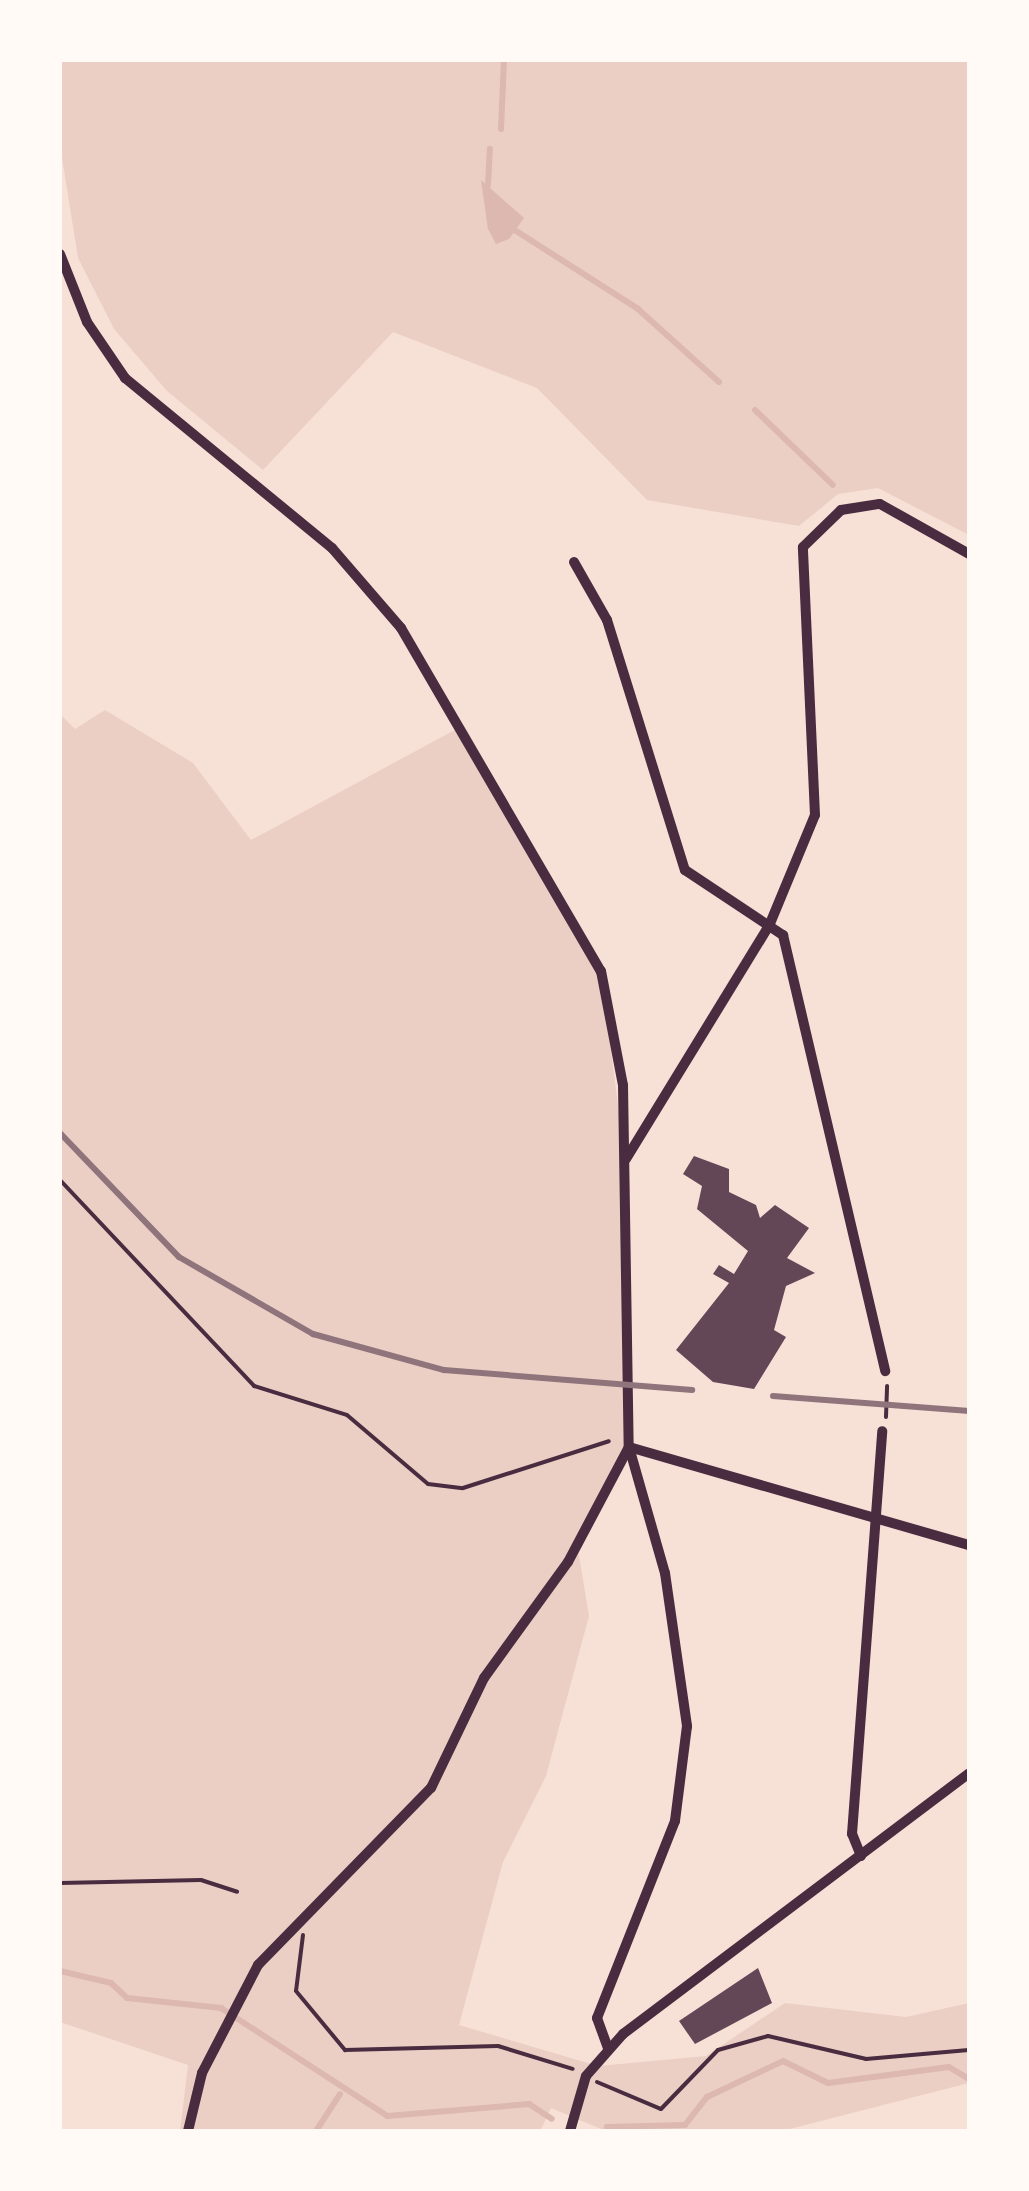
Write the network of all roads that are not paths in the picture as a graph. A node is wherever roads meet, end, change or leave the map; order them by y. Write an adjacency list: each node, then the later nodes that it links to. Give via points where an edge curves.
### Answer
1 (60, 254): 5 (street, via 87,322 124,378 370,586 464,725 601,971 623,1085)
2 (969, 554): 4 (street, via 880,504 841,510 803,547 815,815)
3 (574, 562): 4 (street, via 607,620 685,870)
4 (769, 926): 5 (street); 6 (street, via 789,953)
5 (625, 1160): 8 (street)
6 (886, 1375)
7 (882, 1431): 11 (street)
8 (629, 1448): 9 (street); 10 (street); 16 (street, via 568,1562 484,1678 431,1788 258,1965 209,2057)
9 (659, 1454): 10 (street); 11 (street)
10 (643, 1474): 15 (street, via 686,1678 687,1726 675,1821 597,2018)
11 (874, 1518): 12 (street); 14 (street, via 852,1834)
12 (969, 1545)
13 (969, 1773): 14 (street)
14 (861, 1856): 15 (street)
15 (608, 2048): 17 (street, via 575,2101)
16 (188, 2131)
17 (570, 2131)

